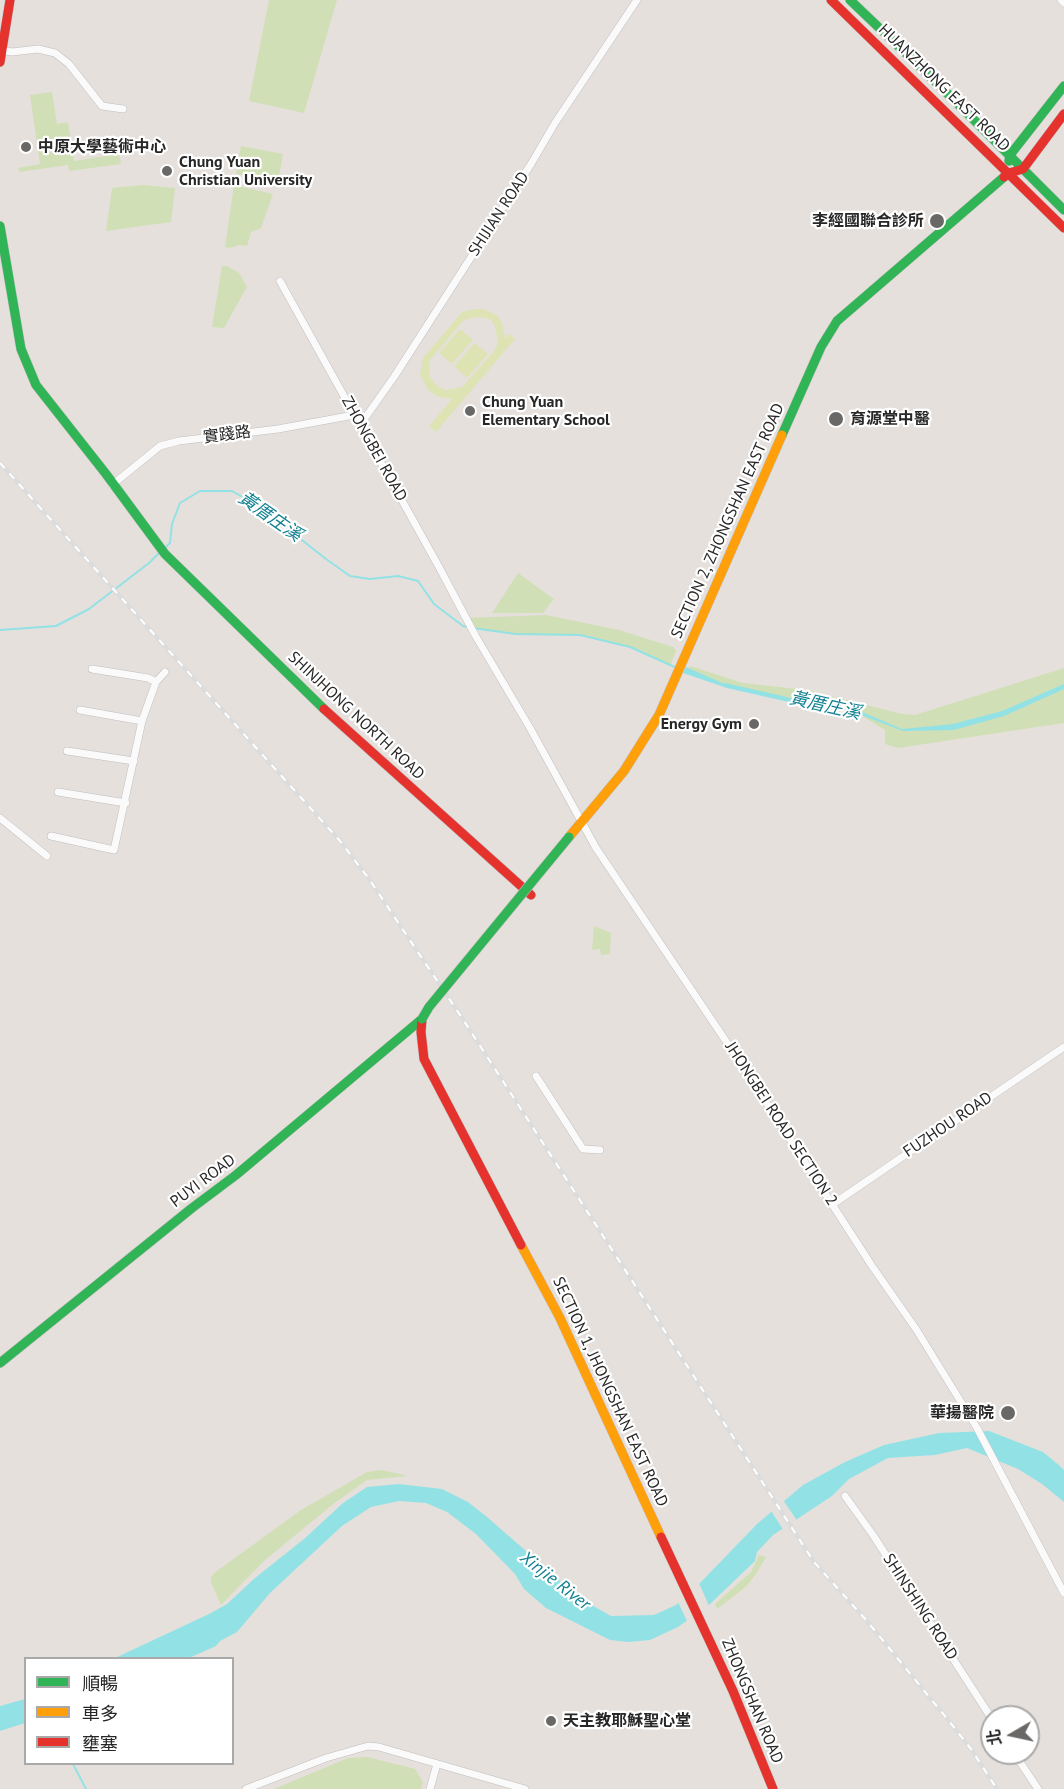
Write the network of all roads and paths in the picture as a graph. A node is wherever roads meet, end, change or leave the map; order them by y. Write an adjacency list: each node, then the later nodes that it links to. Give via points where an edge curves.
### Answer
1 (10, 0): 5 (street)
2 (637, 0): 17 (street, SHIJIAN ROAD, via 371,410 364,418)
3 (831, 0): 12 (street, HUANZHONG EAST ROAD)
4 (850, 0): 10 (street, HUANZHONG EAST ROAD)
5 (2, 50): 6 (street); 8 (street, via 38,49 55,53 69,64 102,106)
6 (0, 62)
7 (1064, 86): 10 (street)
8 (123, 109)
9 (1064, 114): 11 (street)
10 (1010, 155): 11 (street, HUANZHONG EAST ROAD); 12 (street)
11 (1023, 169): 12 (street); 13 (street, HUANZHONG EAST ROAD)
12 (1009, 173): 15 (street, HUANZHONG EAST ROAD); 29 (street, SECTION 2, ZHONGSHAN EAST ROAD, via 837,321 820,347 659,715 624,771)
13 (1064, 210)
14 (0, 226): 18 (street, via 27,368)
15 (1064, 228)
16 (280, 281): 17 (street, ZHONGBEI ROAD)
17 (354, 415): 18 (street, 實踐路, via 160,446); 29 (street, ZHONGBEI ROAD)
18 (112, 485): 33 (street, SHINJHONG NORTH ROAD, via 165,554 337,722)
19 (92, 669): 21 (street)
20 (165, 672): 21 (street)
21 (156, 682): 23 (street)
22 (81, 710): 23 (street)
23 (142, 721): 25 (street)
24 (67, 751): 25 (street)
25 (134, 761): 27 (street)
26 (58, 792): 27 (street)
27 (126, 803): 30 (street, via 114,850)
28 (0, 818): 32 (street)
29 (583, 821): 31 (street, SECTION 2, ZHONGSHAN EAST ROAD); 38 (street, JHONGBEI ROAD SECTION 2, via 596,848)
30 (51, 836)
31 (569, 837): 34 (street, PUYI ROAD, bridge)
32 (47, 856)
33 (531, 895)
34 (422, 1018): 39 (street, PUYI ROAD, via 236,1175); 42 (street, SECTION 1, JHONGSHAN EAST ROAD, via 424,1059 560,1318)
35 (1064, 1047): 38 (street, FUZHOU ROAD)
36 (536, 1076): 37 (street, via 583,1149)
37 (600, 1150)
38 (833, 1204): 41 (street, JHONGBEI ROAD SECTION 2, via 977,1428)
39 (0, 1363)
40 (845, 1496): 43 (street, SHINSHING ROAD)
41 (1064, 1593)
42 (703, 1625): 49 (street, ZHONGSHAN ROAD)
43 (983, 1705)
44 (437, 1764): 46 (street, via 368,1746); 47 (street); 48 (street)
45 (1022, 1765): 50 (street)
46 (246, 1789)
47 (430, 1789)
48 (525, 1789)
49 (773, 1789)
50 (1038, 1789)

